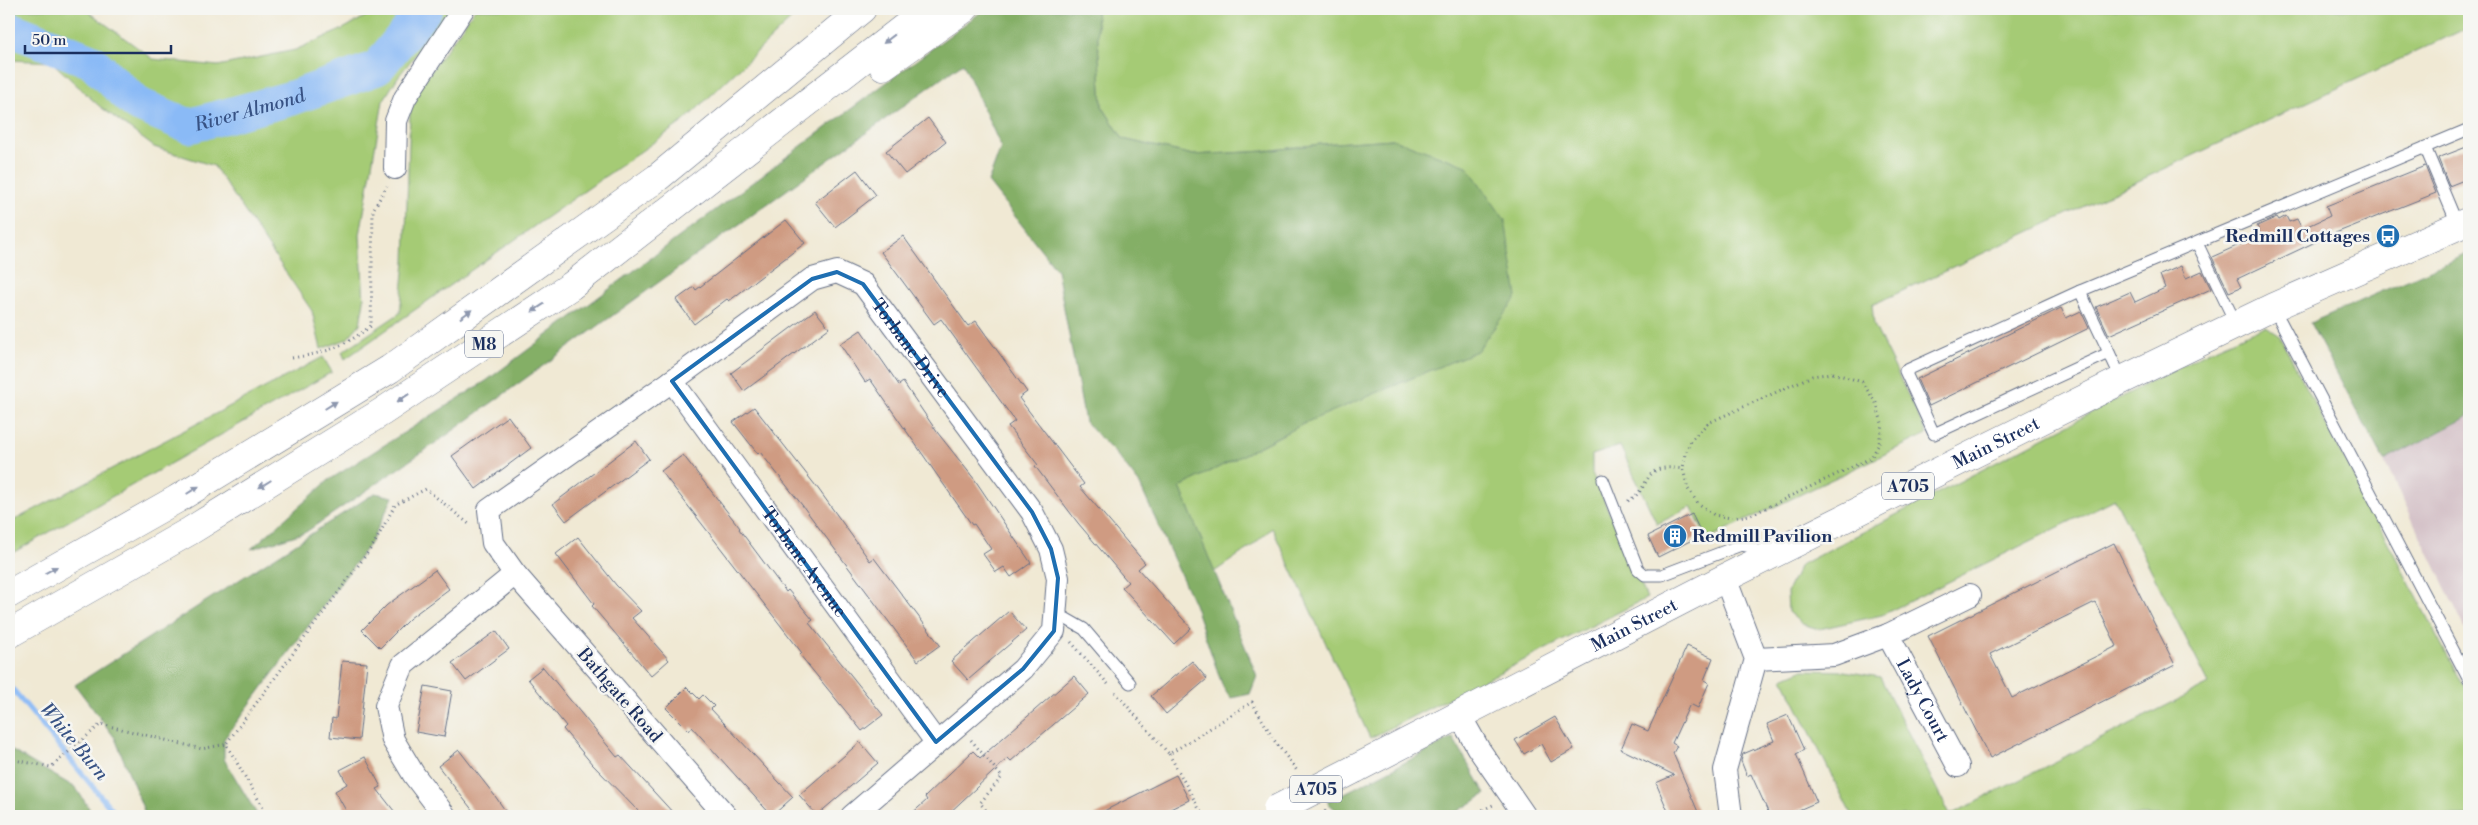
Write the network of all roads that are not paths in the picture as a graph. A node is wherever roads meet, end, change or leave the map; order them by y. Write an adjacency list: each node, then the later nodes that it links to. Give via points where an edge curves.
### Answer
1 (463, 9): 7 (street, via 405,98 396,121)
2 (862, 9): 21 (main road, M8, one-way to 2, via 177,499 390,368 657,178)
3 (928, 9): 10 (main road, M8, one-way to 10)
4 (964, 9): 10 (main road, M8)
5 (2469, 129): 6 (lane)
6 (2425, 147): 8 (lane); 9 (lane)
7 (395, 168)
8 (2464, 224): 12 (main road, Main Street / A705)
9 (2197, 242): 11 (lane); 13 (lane)
10 (571, 286): 24 (main road, M8, one-way to 24, via 382,412 190,531)
11 (2080, 290): 14 (lane); 14 (lane, via 1905,371 1934,434)
12 (2273, 307): 13 (main road, Main Street / A705); 27 (lane)
13 (2237, 325): 15 (main road, Main Street / A705)
14 (2110, 353): 15 (lane)
15 (2122, 380): 18 (main road, Main Street / A705)
16 (672, 381): 19 (street, Torbane Drive, via 489,510 493,543); 23 (street, Torbane Drive, via 812,279 837,272 863,284 1032,512 1054,559 1058,578); 30 (street, Torbane Avenue)
17 (1603, 480): 18 (lane, via 1638,569 1645,575 1662,575 1741,546 1752,547)
18 (1761, 560): 20 (main road, Main Street / A705)
19 (515, 574): 33 (street, via 403,665 386,706 393,740); 34 (street, Bathgate Road)
20 (1725, 578): 26 (street); 29 (main road, Main Street / A705)
21 (9, 594)
22 (1970, 595): 25 (street)
23 (1056, 619): 28 (lane, via 1084,629); 30 (street, Torbane Drive, via 1054,631 1023,669)
24 (9, 634)
25 (1888, 635): 26 (street, via 1834,655); 31 (street, Lady Court)
26 (1756, 659): 37 (street, via 1725,770)
27 (2469, 680)
28 (1130, 683)
29 (1460, 716): 32 (main road, Main Street / A705, bridge); 36 (street)
30 (936, 742): 35 (street, Torbane Drive)
31 (1958, 766)
32 (1270, 813)
33 (445, 816)
34 (726, 816)
35 (852, 816)
36 (1525, 816)
37 (1731, 816)

